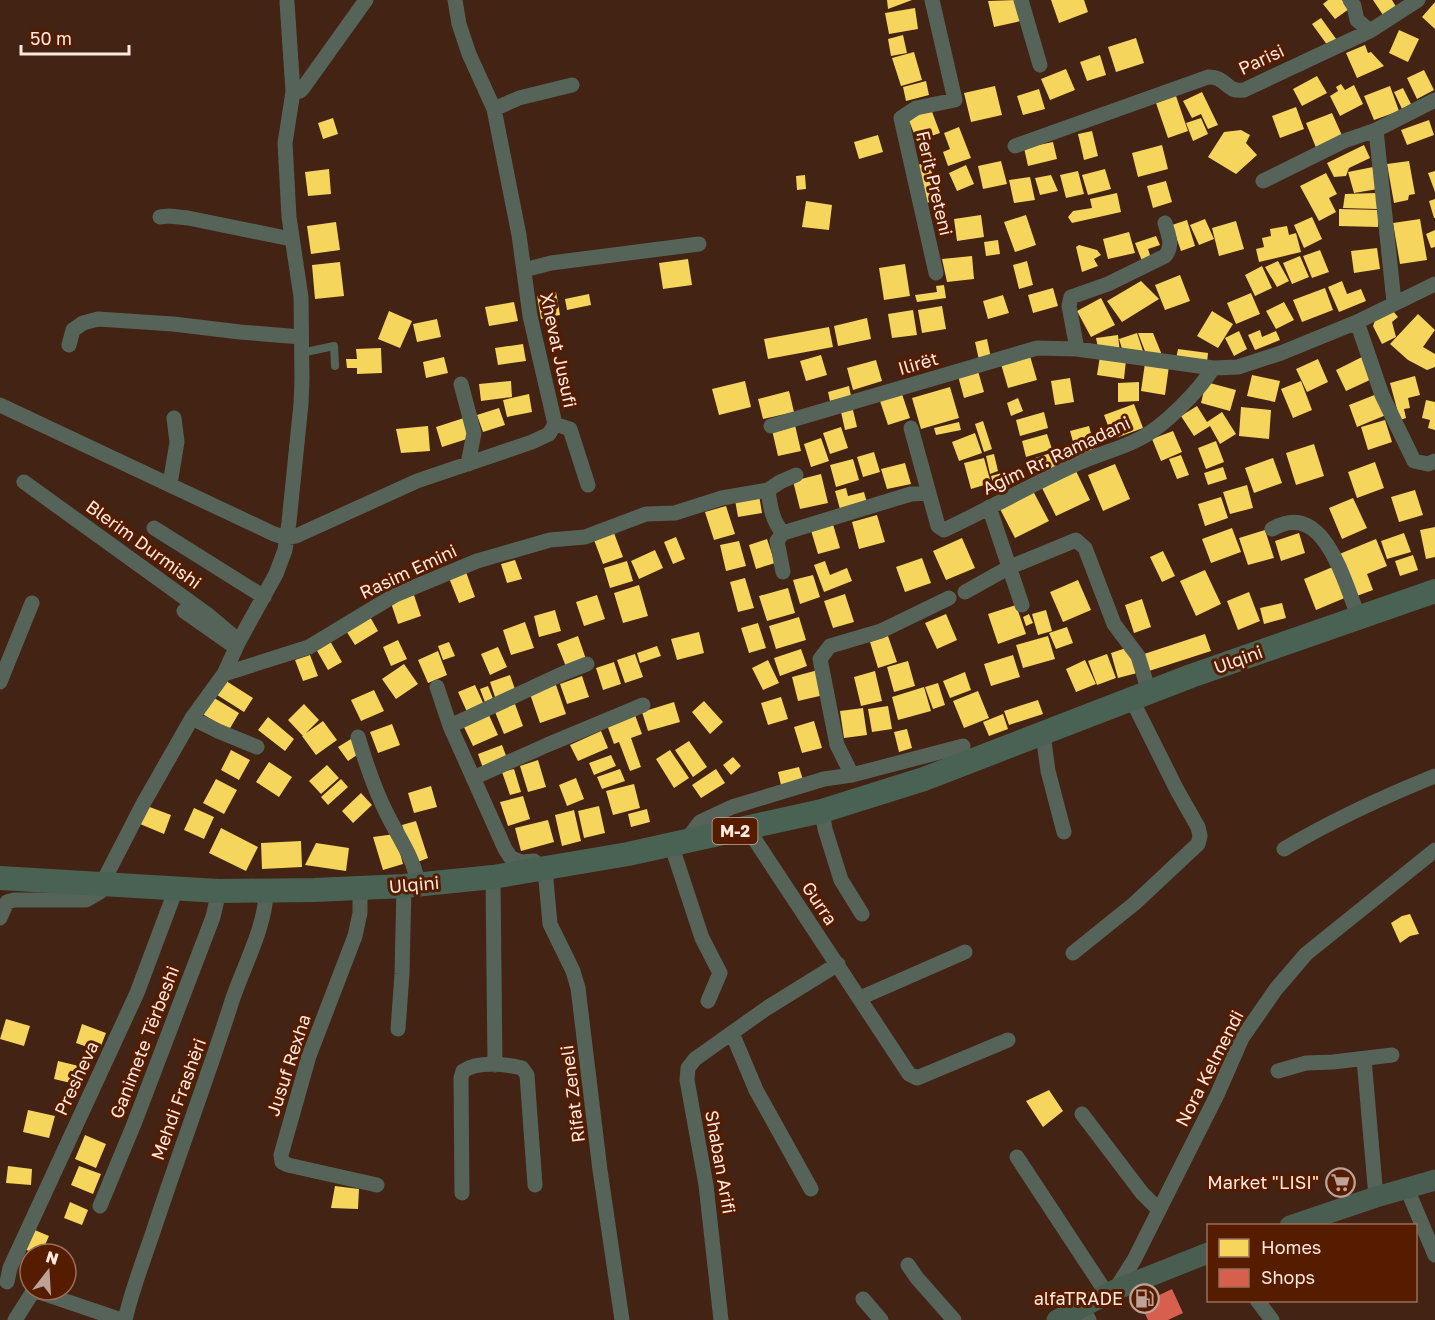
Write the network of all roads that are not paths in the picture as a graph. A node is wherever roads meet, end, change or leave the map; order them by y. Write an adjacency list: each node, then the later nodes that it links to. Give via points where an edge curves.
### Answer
1 (366, 0): 11 (street, via 303,88)
2 (455, 0): 13 (street, Xhevat Jusufi, via 469,54)
3 (932, 0): 22 (street, Ferit Preteni, via 955,100 916,108 901,118)
4 (1021, 0): 9 (street)
5 (1350, 0): 8 (street, via 1357,20)
6 (1418, 0): 8 (street, Parisi)
7 (286, 2): 11 (street)
8 (1370, 31): 15 (street, Parisi, via 1244,90 1230,89 1216,76 1208,77)
9 (1040, 64)
10 (572, 86): 13 (street, via 519,98)
11 (293, 92): 19 (street, via 285,143)
12 (1435, 100): 14 (street)
13 (494, 110): 21 (street, Xhevat Jusufi)
14 (1376, 130): 16 (street, via 1344,141); 24 (street)
15 (1015, 146)
16 (1263, 181)
17 (160, 217): 19 (street, via 188,218)
18 (1165, 223): 28 (street, via 1170,243 1165,256 1071,297 1069,306)
19 (291, 239): 26 (street, via 301,297)
20 (699, 244): 21 (street)
21 (524, 270): 35 (street, Xhevat Jusufi, via 530,316)
22 (936, 273)
23 (1435, 284): 24 (street)
24 (1394, 302): 25 (street)
25 (1357, 322): 31 (street, via 1254,363 1238,368); 38 (street, via 1382,395 1414,461)
26 (301, 337): 27 (street, via 98,320 73,330); 29 (street)
27 (69, 345)
28 (1077, 349): 31 (street, Ilirët); 36 (street, Ilirët, via 1037,348)
29 (302, 352): 30 (lane, via 334,346); 50 (street, via 301,404)
30 (335, 366)
31 (1213, 368): 46 (street, Agim Rr. Ramadani, via 1192,395 1140,439 1074,465)
32 (461, 384): 39 (street, via 474,434)
33 (0, 405): 42 (street)
34 (174, 418): 42 (street, via 177,442)
35 (555, 424): 39 (street, Xhevat Jusufi, via 549,434 532,442); 43 (street, via 570,429)
36 (771, 426)
37 (911, 428): 45 (street, Agim Rr. Ramadani)
38 (1435, 461)
39 (468, 464): 50 (street, Xhevat Jusufi, via 407,485)
40 (796, 475): 44 (street)
41 (24, 482): 61 (street, Blerim Durmishi, via 207,614)
42 (170, 484): 50 (street)
43 (588, 485)
44 (768, 490): 49 (street, via 771,511); 63 (street, Rasim Emini, via 722,498 675,513 646,514 585,537 550,540 477,561 395,595 309,647)
45 (929, 493): 46 (street, Agim Rr. Ramadani, via 938,526 944,530); 49 (street, via 911,494)
46 (989, 507): 51 (street)
47 (154, 528): 55 (street, Blerim Durmishi)
48 (1272, 529): 60 (street, via 1293,522 1316,531 1330,546)
49 (783, 533): 52 (street, via 777,541)
50 (287, 538): 55 (street)
51 (1008, 568): 54 (street); 58 (street); 66 (street, via 1076,540 1085,549 1114,624 1138,656)
52 (783, 572)
53 (1435, 591): 60 (main road, Ulqini / M-2)
54 (965, 592)
55 (264, 597): 61 (street)
56 (949, 598): 74 (street, via 881,631 830,646 820,659 837,745)
57 (32, 603): 64 (street)
58 (1022, 605)
59 (184, 611): 61 (street, Blerim Durmishi)
60 (1359, 617): 66 (main road, Ulqini / M-2)
61 (237, 644): 63 (street)
62 (587, 664): 69 (street)
63 (224, 674): 68 (street)
64 (0, 682)
65 (437, 687): 69 (street)
66 (1140, 695): 70 (main road, Ulqini / M-2); 95 (street, via 1177,790 1198,827 1198,844 1135,903)
67 (643, 705): 76 (street)
68 (192, 718): 73 (street); 86 (street, via 142,804)
69 (450, 726): 76 (street)
70 (1043, 734): 77 (main road, Ulqini / M-2, via 924,779); 79 (street)
71 (358, 737): 87 (street, via 375,789 416,870)
72 (963, 746): 74 (street)
73 (257, 747)
74 (852, 775): 80 (street, via 824,779 732,807 700,822)
75 (1435, 776): 81 (street, via 1374,801)
76 (473, 778): 83 (street, via 511,858 534,861)
77 (822, 811): 78 (main road, Ulqini / M-2); 92 (street, via 841,880)
78 (749, 828): 80 (main road, Ulqini / M-2); 96 (street, Gurra)
79 (1064, 832)
80 (681, 842): 83 (main road, Ulqini / M-2); 98 (street, via 702,938 720,973)
81 (1284, 849)
82 (1435, 850): 116 (street, Nora Kelmendi, via 1306,954 1276,988 1242,1038)
83 (545, 869): 84 (main road, Ulqini / M-2); 131 (street, Rifat Zeneli, via 550,924 578,988)
84 (493, 877): 87 (main road, Ulqini / M-2); 104 (street)
85 (0, 878): 86 (main road, Ulqini / M-2)
86 (104, 884): 88 (main road, Ulqini / M-2); 93 (street, via 100,892 86,900 7,902)
87 (411, 885): 89 (main road, Ulqini / M-2); 99 (street)
88 (174, 888): 90 (main road, Ulqini / M-2); 121 (street, Presheva, via 137,993)
89 (360, 888): 91 (main road, Ulqini / M-2); 109 (street, Jusuf Rexha, via 355,936 309,1056 280,1155 288,1165)
90 (219, 891): 91 (main road, Ulqini / M-2); 115 (street, Ganimete Tërbeshi, via 206,936)
91 (266, 891): 130 (street, Mehdi Frashëri, via 259,926)
92 (862, 914)
93 (0, 918)
94 (965, 952): 97 (street)
95 (1073, 953)
96 (838, 964): 97 (street, Gurra); 100 (street, Shaban Arifi)
97 (860, 998): 101 (street, Gurra, via 909,1074 917,1078)
98 (708, 1001)
99 (399, 1029)
100 (732, 1032): 111 (street, via 756,1090); 132 (street, Shaban Arifi, via 695,1059 688,1068 687,1080 706,1185)
101 (1008, 1040)
102 (1392, 1055): 103 (street)
103 (1364, 1059): 105 (street, via 1306,1063); 114 (street)
104 (495, 1065): 110 (street, via 522,1068 527,1075); 113 (street, via 470,1066 461,1078)
105 (1278, 1071)
106 (1082, 1114): 116 (street)
107 (1017, 1157): 123 (street)
108 (1435, 1180): 112 (main road)
109 (377, 1185)
110 (535, 1185)
111 (811, 1189)
112 (1407, 1189): 114 (main road); 119 (street)
113 (462, 1193)
114 (1376, 1197): 117 (main road)
115 (100, 1206)
116 (1159, 1210): 123 (street, Nora Kelmendi, via 1134,1260)
117 (1296, 1224)
118 (1207, 1254): 123 (main road)
119 (1435, 1255)
120 (908, 1265): 134 (street)
121 (3, 1282): 122 (street)
122 (18, 1286)
123 (1111, 1292): 128 (main road)
124 (863, 1299): 133 (street)
125 (25, 1302): 129 (street)
126 (68, 1302): 130 (street)
127 (1258, 1302): 136 (street)
128 (1085, 1313): 135 (main road)
129 (15, 1320)
130 (123, 1320)
131 (622, 1320)
132 (721, 1320)
133 (881, 1320)
134 (954, 1320)
135 (1057, 1320)
136 (1272, 1320)

